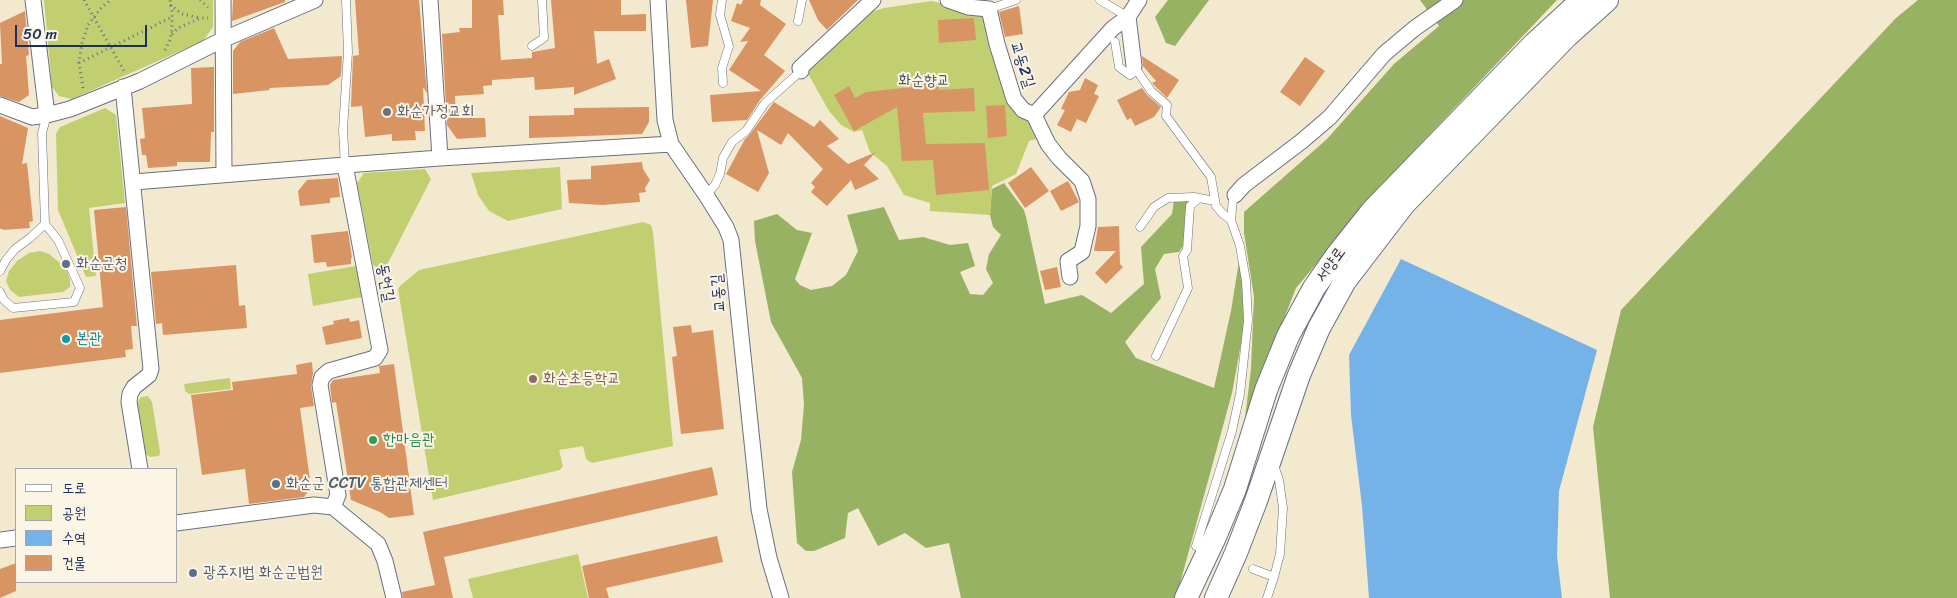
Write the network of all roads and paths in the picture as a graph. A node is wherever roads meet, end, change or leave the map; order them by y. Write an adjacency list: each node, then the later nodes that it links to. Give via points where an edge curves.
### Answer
1 (33, 0): 49 (street)
2 (84, 0): 28 (path)
3 (112, 0): 28 (path)
4 (170, 0): 23 (path)
5 (200, 0): 24 (path)
6 (222, 0): 33 (street)
7 (315, 0): 33 (street)
8 (346, 0): 53 (lane, via 348,52)
9 (430, 0): 52 (street)
10 (542, 0): 36 (lane, via 544,38)
11 (658, 0): 51 (street, 교동길, via 665,120)
12 (722, 0): 44 (lane, via 720,15 729,46 722,68)
13 (802, 0): 31 (lane)
14 (873, 0): 42 (street, via 800,68)
15 (948, 0): 25 (street, via 968,7)
16 (1016, 0): 25 (lane)
17 (1100, 0): 27 (lane)
18 (1139, 0): 27 (street)
19 (1455, 0): 57 (street, via 1384,54 1330,117 1244,185)
20 (1573, 0): 35 (main road)
21 (1582, 0): 35 (main road, 서양로)
22 (1607, 0): 67 (main road, 서양로, via 1567,36 1404,204 1345,281 1299,375)
23 (170, 5): 26 (path); 29 (path, via 182,14)
24 (208, 7)
25 (989, 9): 50 (street, 교동2길, via 996,44 1014,99 1023,110)
26 (172, 17): 32 (path); 37 (path)
27 (1128, 17): 40 (street); 50 (street, via 1113,28)
28 (94, 18): 37 (path); 39 (path, via 82,43)
29 (201, 18): 30 (path); 32 (path)
30 (208, 18)
31 (798, 21)
32 (171, 34): 38 (path, via 163,56)
33 (222, 40): 43 (street, via 176,64); 54 (street)
34 (1115, 42): 40 (lane, via 1119,68 1130,74)
35 (1535, 43): 78 (main road, 서양로, via 1372,211 1314,288 1288,336 1266,390 1235,489)
36 (532, 46)
37 (110, 48): 39 (path); 43 (path)
38 (170, 52)
39 (79, 63): 46 (path)
40 (1135, 68): 59 (lane, via 1151,91 1167,105 1166,116 1211,177)
41 (132, 69): 43 (path)
42 (801, 71): 56 (lane, via 765,103 746,131 732,142 715,185)
43 (121, 79): 49 (street, via 70,109); 55 (street)
44 (723, 83)
45 (92, 86): 46 (path)
46 (84, 90): 47 (path)
47 (79, 92)
48 (0, 105): 49 (street, via 32,117)
49 (47, 115): 61 (lane, via 42,133)
50 (1034, 115): 64 (street, 교동2길, via 1048,144 1082,181 1088,198 1088,226 1082,252 1068,262)
51 (671, 144): 52 (street); 56 (street, 교동길)
52 (440, 158): 53 (street)
53 (344, 166): 54 (street); 69 (street, 동헌길, via 380,350 375,358 329,371 322,377 320,385 338,495)
54 (224, 174): 55 (street)
55 (134, 182): 68 (street, via 152,369 130,394)
56 (706, 194): 77 (street, 교동길, via 731,240 759,509)
57 (1236, 195): 60 (lane)
58 (1200, 198): 59 (lane); 62 (lane, via 1168,198 1154,207); 66 (lane, via 1190,206 1187,250 1183,256 1188,288)
59 (1215, 200): 60 (lane, via 1216,206)
60 (1231, 220): 73 (lane, via 1240,246 1246,281 1248,320 1240,394 1196,546)
61 (45, 224): 63 (lane, via 15,249); 65 (lane, via 58,240 80,288 74,302 13,308)
62 (1140, 227)
63 (0, 271)
64 (1070, 277)
65 (0, 292)
66 (1156, 356)
67 (1271, 456): 75 (lane, via 1284,508 1280,554); 79 (main road, 서양로)
68 (140, 468)
69 (333, 507): 70 (street, via 314,505); 76 (street, via 378,544)
70 (178, 523)
71 (15, 538): 72 (street)
72 (0, 540)
73 (1206, 550)
74 (1253, 569): 75 (lane)
75 (1274, 577): 80 (lane)
76 (394, 598)
77 (781, 598)
78 (1186, 598)
79 (1216, 598)
80 (1267, 598)

